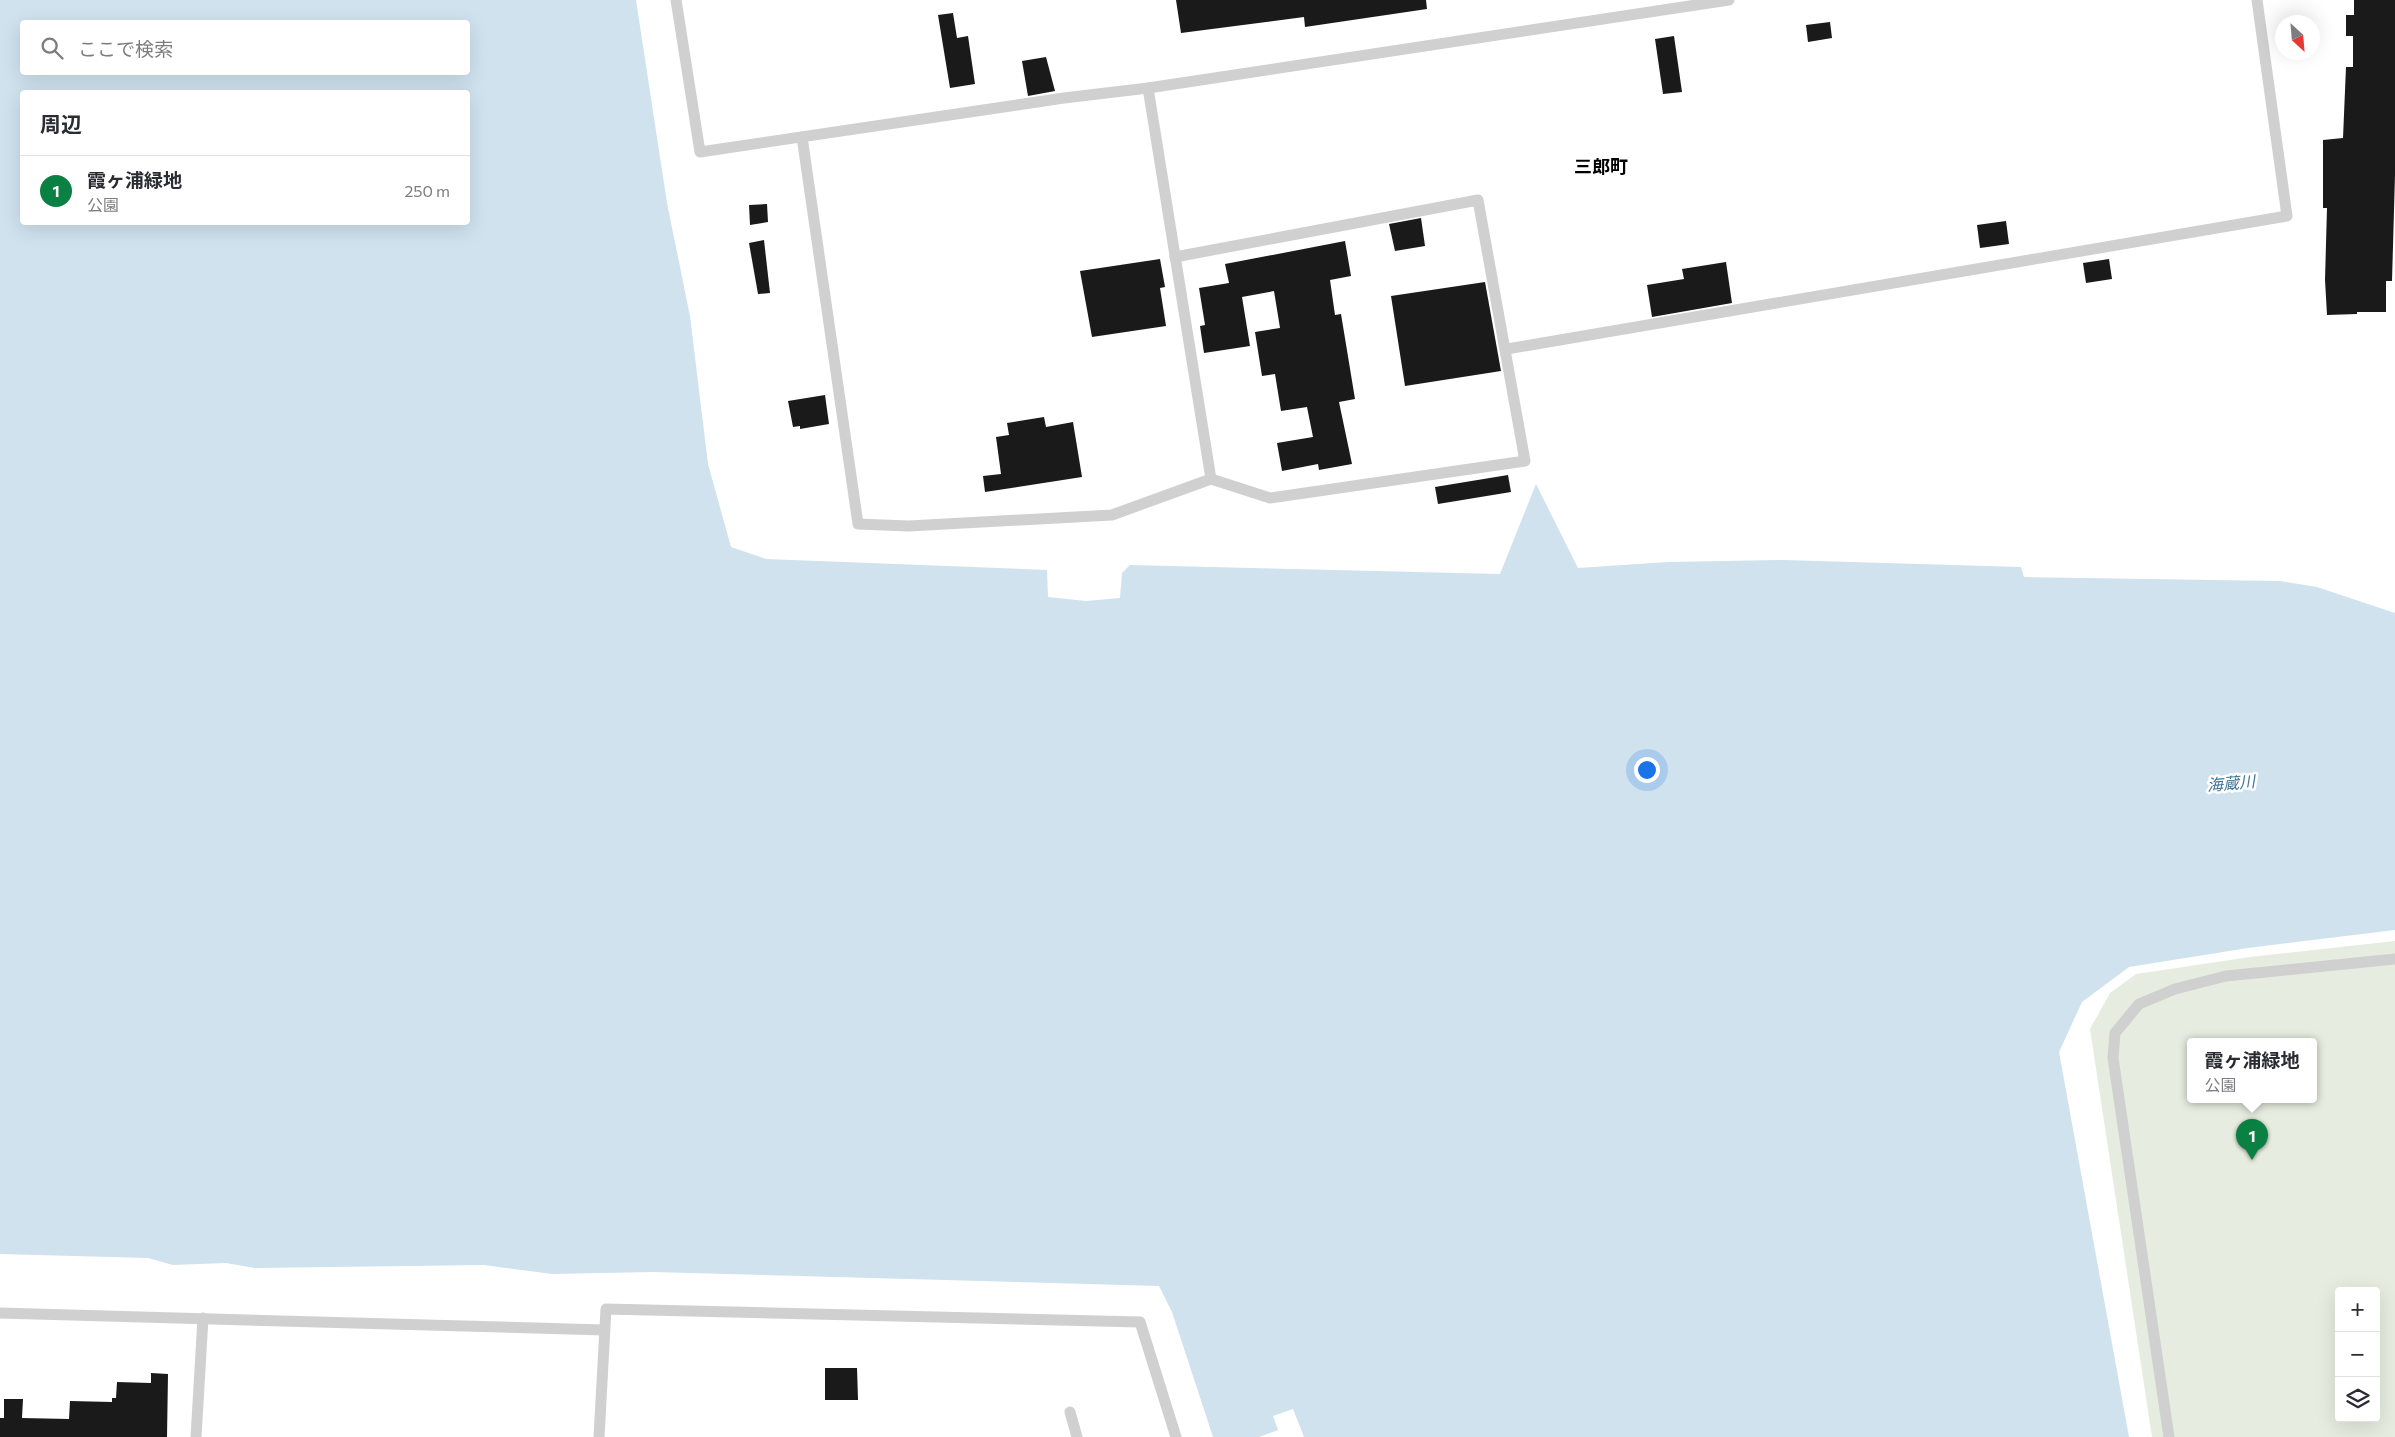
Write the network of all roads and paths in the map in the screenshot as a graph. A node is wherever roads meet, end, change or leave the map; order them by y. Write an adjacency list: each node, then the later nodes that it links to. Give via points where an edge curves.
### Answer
1 (676, 0): 5 (lane, via 700,152)
2 (1729, 0): 4 (lane)
3 (2258, 0): 7 (lane, via 2287,216)
4 (1148, 88): 5 (lane); 6 (lane)
5 (802, 137): 8 (lane, via 858,524 909,526 1112,515)
6 (1175, 257): 7 (lane, via 1478,200); 8 (lane)
7 (1507, 349): 8 (lane, via 1525,461 1270,498)
8 (1211, 479)
9 (2395, 959): 18 (lane, via 2226,976 2175,989 2139,1004 2115,1033 2113,1058)
10 (0, 1313): 11 (lane)
11 (203, 1318): 12 (lane); 14 (lane)
12 (604, 1330): 15 (lane); 17 (lane, via 606,1309 1140,1322)
13 (1070, 1412): 16 (lane)
14 (196, 1437)
15 (599, 1437)
16 (1077, 1437)
17 (1176, 1437)
18 (2169, 1437)

